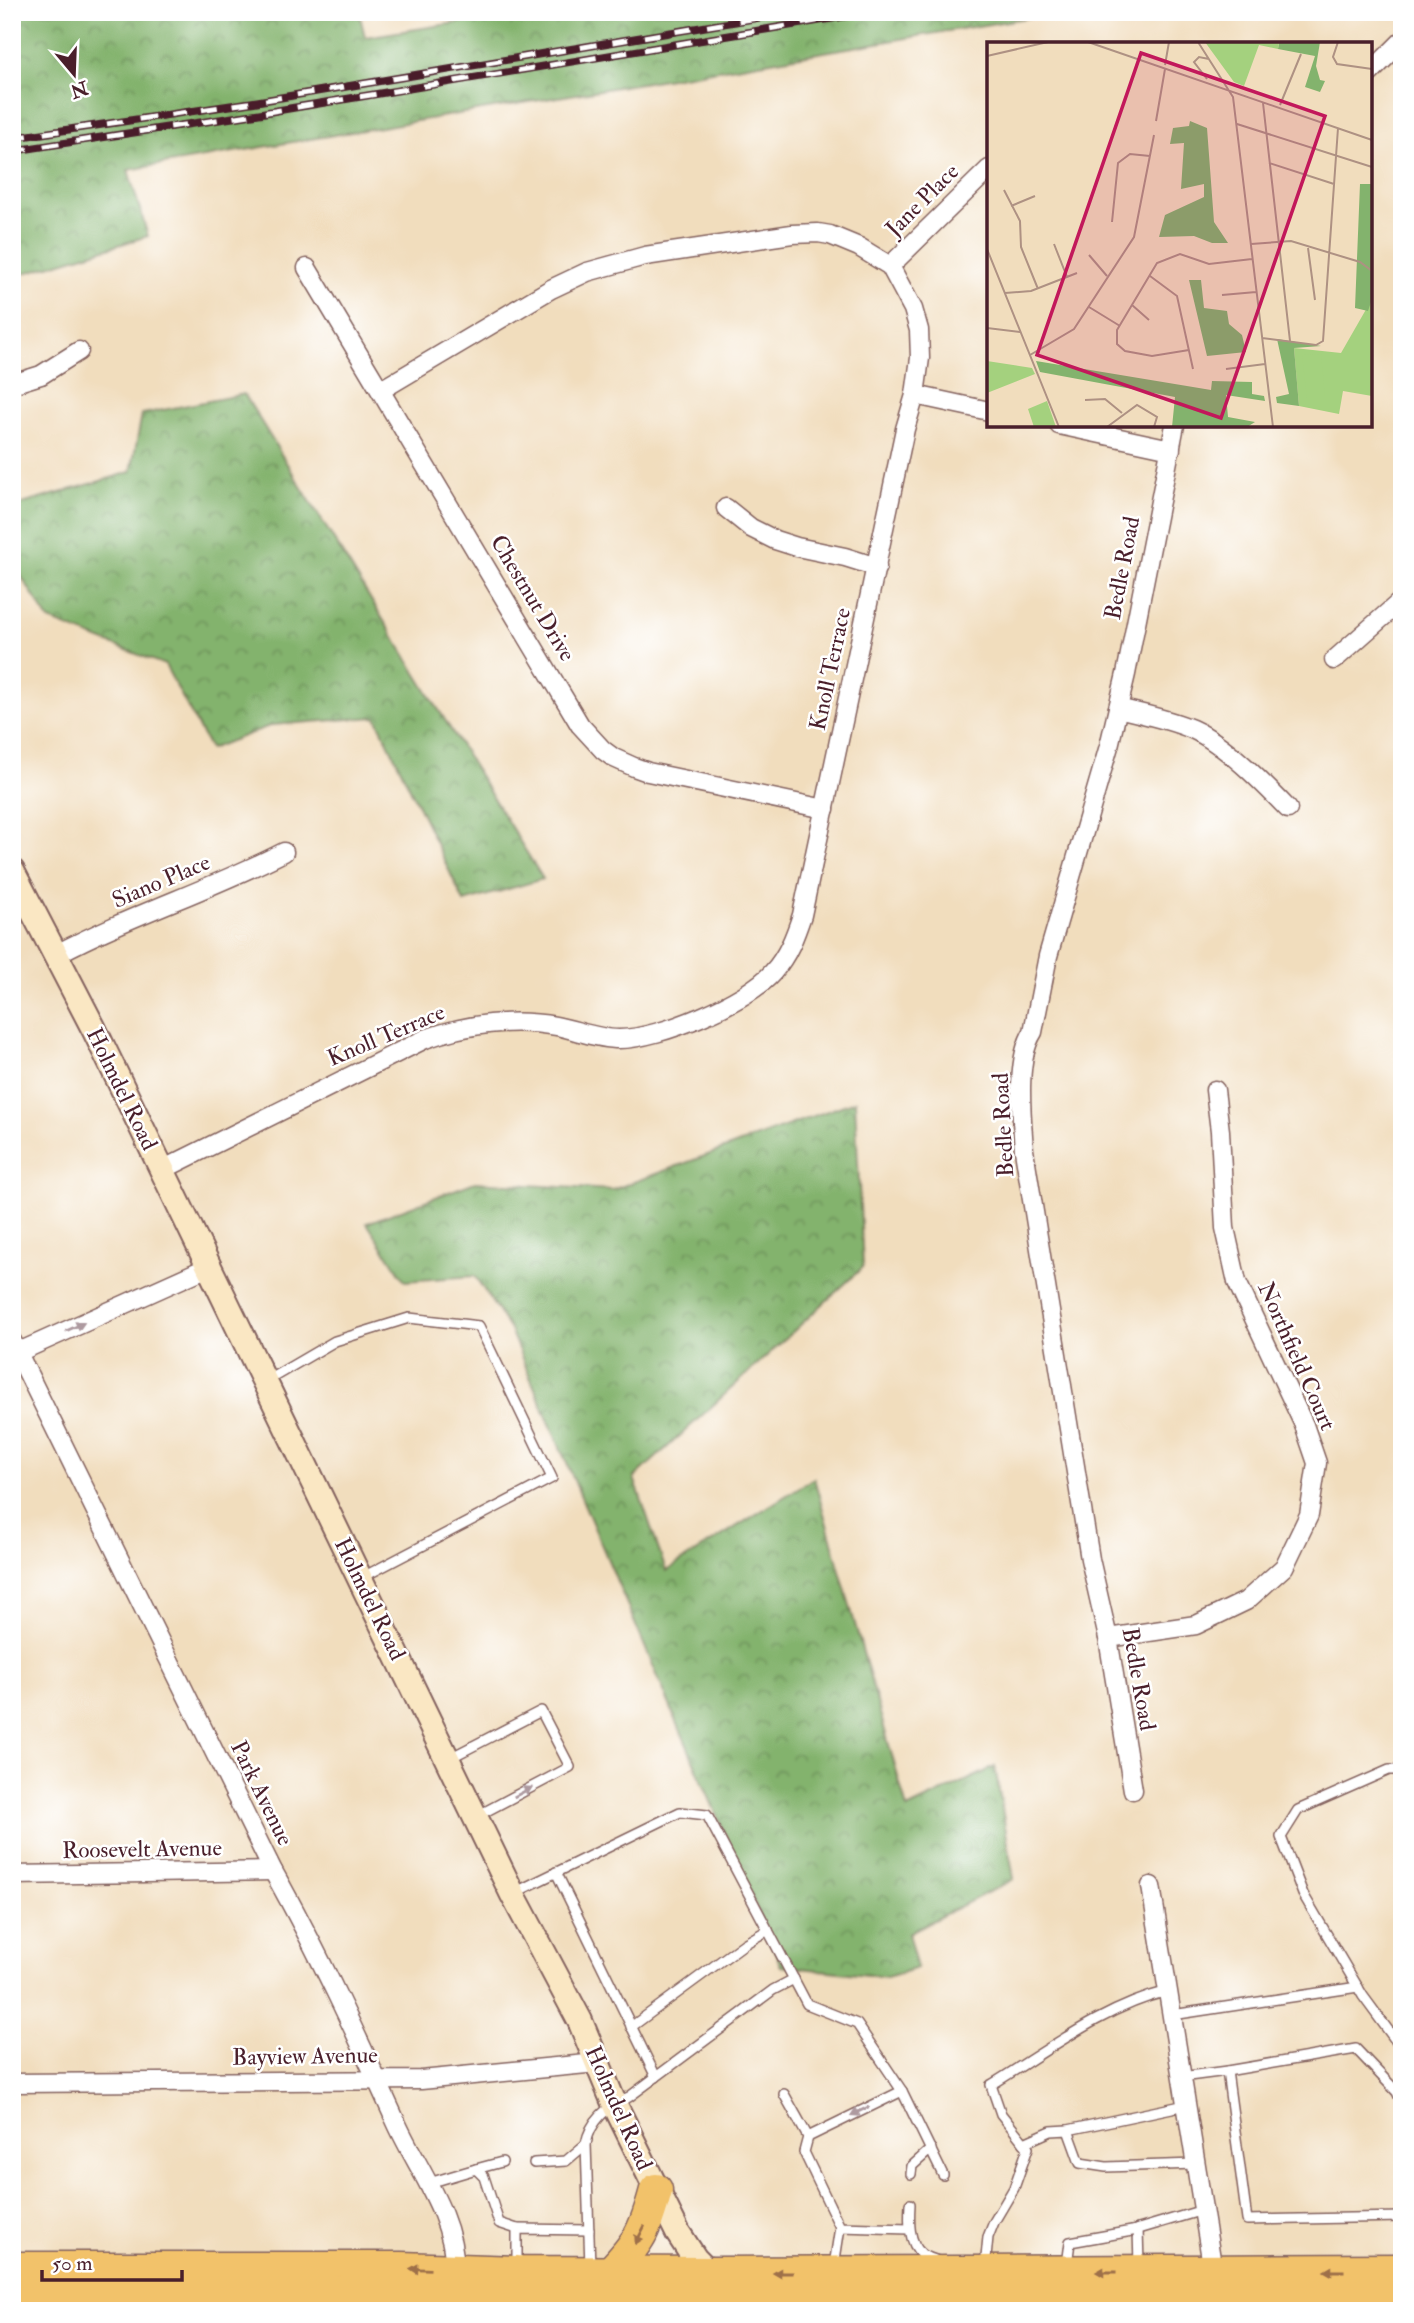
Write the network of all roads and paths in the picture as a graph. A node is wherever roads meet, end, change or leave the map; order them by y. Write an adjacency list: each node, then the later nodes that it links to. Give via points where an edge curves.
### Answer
1 (1402, 41): 2 (street)
2 (1372, 71)
3 (987, 171): 4 (street, Jane Place)
4 (890, 266): 8 (street, via 859,247 818,233 618,262 551,289); 9 (street, Knoll Terrace, via 919,331)
5 (307, 268): 8 (street, Chestnut Drive)
6 (79, 351): 7 (street, via 41,375)
7 (12, 384)
8 (381, 390): 19 (street, Chestnut Drive, via 580,725 603,750 648,772)
9 (915, 396): 10 (street); 15 (street, Knoll Terrace)
10 (987, 411)
11 (1068, 427): 13 (street)
12 (1175, 427): 13 (street, Bedle Road)
13 (1171, 449): 18 (street, Bedle Road)
14 (726, 508): 15 (street, via 775,540)
15 (877, 567): 19 (street, Knoll Terrace)
16 (1399, 609): 17 (street)
17 (1334, 660)
18 (1118, 708): 20 (street, via 1175,723 1209,739); 30 (street, Bedle Road, via 1048,956 1027,1042 1021,1102 1024,1150 1090,1559)
19 (825, 808): 25 (street, Knoll Terrace, via 794,939 772,974 738,999 636,1038 603,1038 528,1022 443,1032)
20 (1289, 809)
21 (284, 852): 23 (street, Siano Place)
22 (12, 871): 23 (main road, Holmdel Road)
23 (57, 954): 25 (main road, Holmdel Road)
24 (1214, 1090): 30 (street, Northfield Court, via 1226,1228 1237,1282 1304,1424 1317,1463 1309,1515 1284,1567 1246,1601 1196,1625)
25 (162, 1170): 26 (main road, Holmdel Road)
26 (208, 1267): 27 (street, one-way to 26); 28 (main road, Holmdel Road)
27 (14, 1349): 35 (street, Park Avenue)
28 (264, 1382): 29 (main road, Holmdel Road); 29 (lane, via 335,1341 409,1318 479,1326 552,1478)
29 (360, 1579): 31 (main road, Holmdel Road)
30 (1108, 1638): 33 (street, Bedle Road)
31 (447, 1759): 34 (main road, Holmdel Road); 34 (lane, one-way to 31, via 570,1767 541,1711)
32 (1402, 1770): 42 (lane, via 1389,1770 1298,1810 1281,1837 1303,1894)
33 (1133, 1790)
34 (475, 1817): 39 (main road, Holmdel Road)
35 (272, 1871): 37 (street, Roosevelt Avenue); 51 (street, Park Avenue)
36 (556, 1872): 39 (lane); 40 (lane, via 680,1812 707,1815); 45 (lane)
37 (12, 1875)
38 (1151, 1886): 43 (street)
39 (512, 1893): 47 (main road, Holmdel Road, via 580,2021)
40 (768, 1930): 41 (lane); 45 (lane)
41 (794, 1979): 49 (lane); 53 (lane, via 807,2004 858,2024)
42 (1358, 1987): 44 (lane); 46 (lane)
43 (1168, 1991): 44 (street); 60 (lane, via 1140,1998 1087,2026 991,2085 1001,2115)
44 (1171, 2015): 50 (street)
45 (631, 2026): 49 (lane)
46 (1402, 2049)
47 (597, 2063): 51 (street, Bayview Avenue, via 421,2080); 55 (main road, Holmdel Road)
48 (1227, 2071): 50 (lane); 56 (lane, via 1356,2049); 73 (lane, via 1247,2220)
49 (656, 2077): 55 (lane)
50 (1181, 2077): 57 (street)
51 (378, 2079): 52 (street, Bayview Avenue); 69 (street, Park Avenue)
52 (12, 2083)
53 (902, 2091): 59 (lane, one-way to 59); 62 (lane)
54 (784, 2094): 59 (lane)
55 (614, 2103): 61 (lane, via 589,2131); 70 (main road, Holmdel Road)
56 (1402, 2103)
57 (1186, 2105): 58 (lane); 65 (street)
58 (1068, 2130): 60 (lane, via 1051,2131); 65 (lane, via 1080,2163 1107,2167)
59 (808, 2137): 74 (lane, via 804,2152)
60 (1024, 2143): 84 (lane, via 1028,2148 1014,2188 994,2222)
61 (586, 2144): 64 (lane, via 566,2161); 77 (lane)
62 (931, 2149): 67 (lane, via 912,2166); 68 (lane)
63 (502, 2162): 66 (lane)
64 (534, 2163)
65 (1195, 2164): 72 (street)
66 (477, 2169): 69 (lane); 75 (lane, via 499,2223)
67 (911, 2174)
68 (943, 2175)
69 (429, 2183): 80 (street, Park Avenue, via 451,2235)
70 (656, 2190): 86 (main road, Holmdel Road, via 685,2246); 87 (highway, one-way to 87, via 636,2245)
71 (910, 2204): 78 (lane)
72 (1203, 2210): 76 (lane); 88 (street)
73 (1402, 2217)
74 (840, 2227): 78 (lane); 89 (lane)
75 (517, 2229): 77 (lane); 83 (lane)
76 (1138, 2229): 82 (lane); 85 (lane, via 1070,2242)
77 (589, 2230): 87 (lane)
78 (909, 2230): 84 (lane, via 920,2254)
79 (12, 2268): 80 (highway, one-way to 79)
80 (455, 2270): 83 (highway)
81 (1402, 2270): 88 (highway, one-way to 88)
82 (1140, 2271): 85 (highway, one-way to 85); 88 (highway)
83 (518, 2272): 87 (highway)
84 (975, 2272): 85 (highway); 89 (highway)
85 (1066, 2272)
86 (709, 2273): 87 (highway); 89 (highway, one-way to 86); 94 (main road, Holmdel Road)
87 (596, 2286): 93 (highway, via 481,2298); 94 (highway)
88 (1217, 2293): 91 (highway); 92 (highway)
89 (829, 2294): 92 (highway); 94 (highway)
90 (26, 2295): 93 (highway)
91 (1402, 2295)
92 (900, 2297): 95 (highway)
93 (331, 2301)
94 (736, 2306)
95 (942, 2311)

